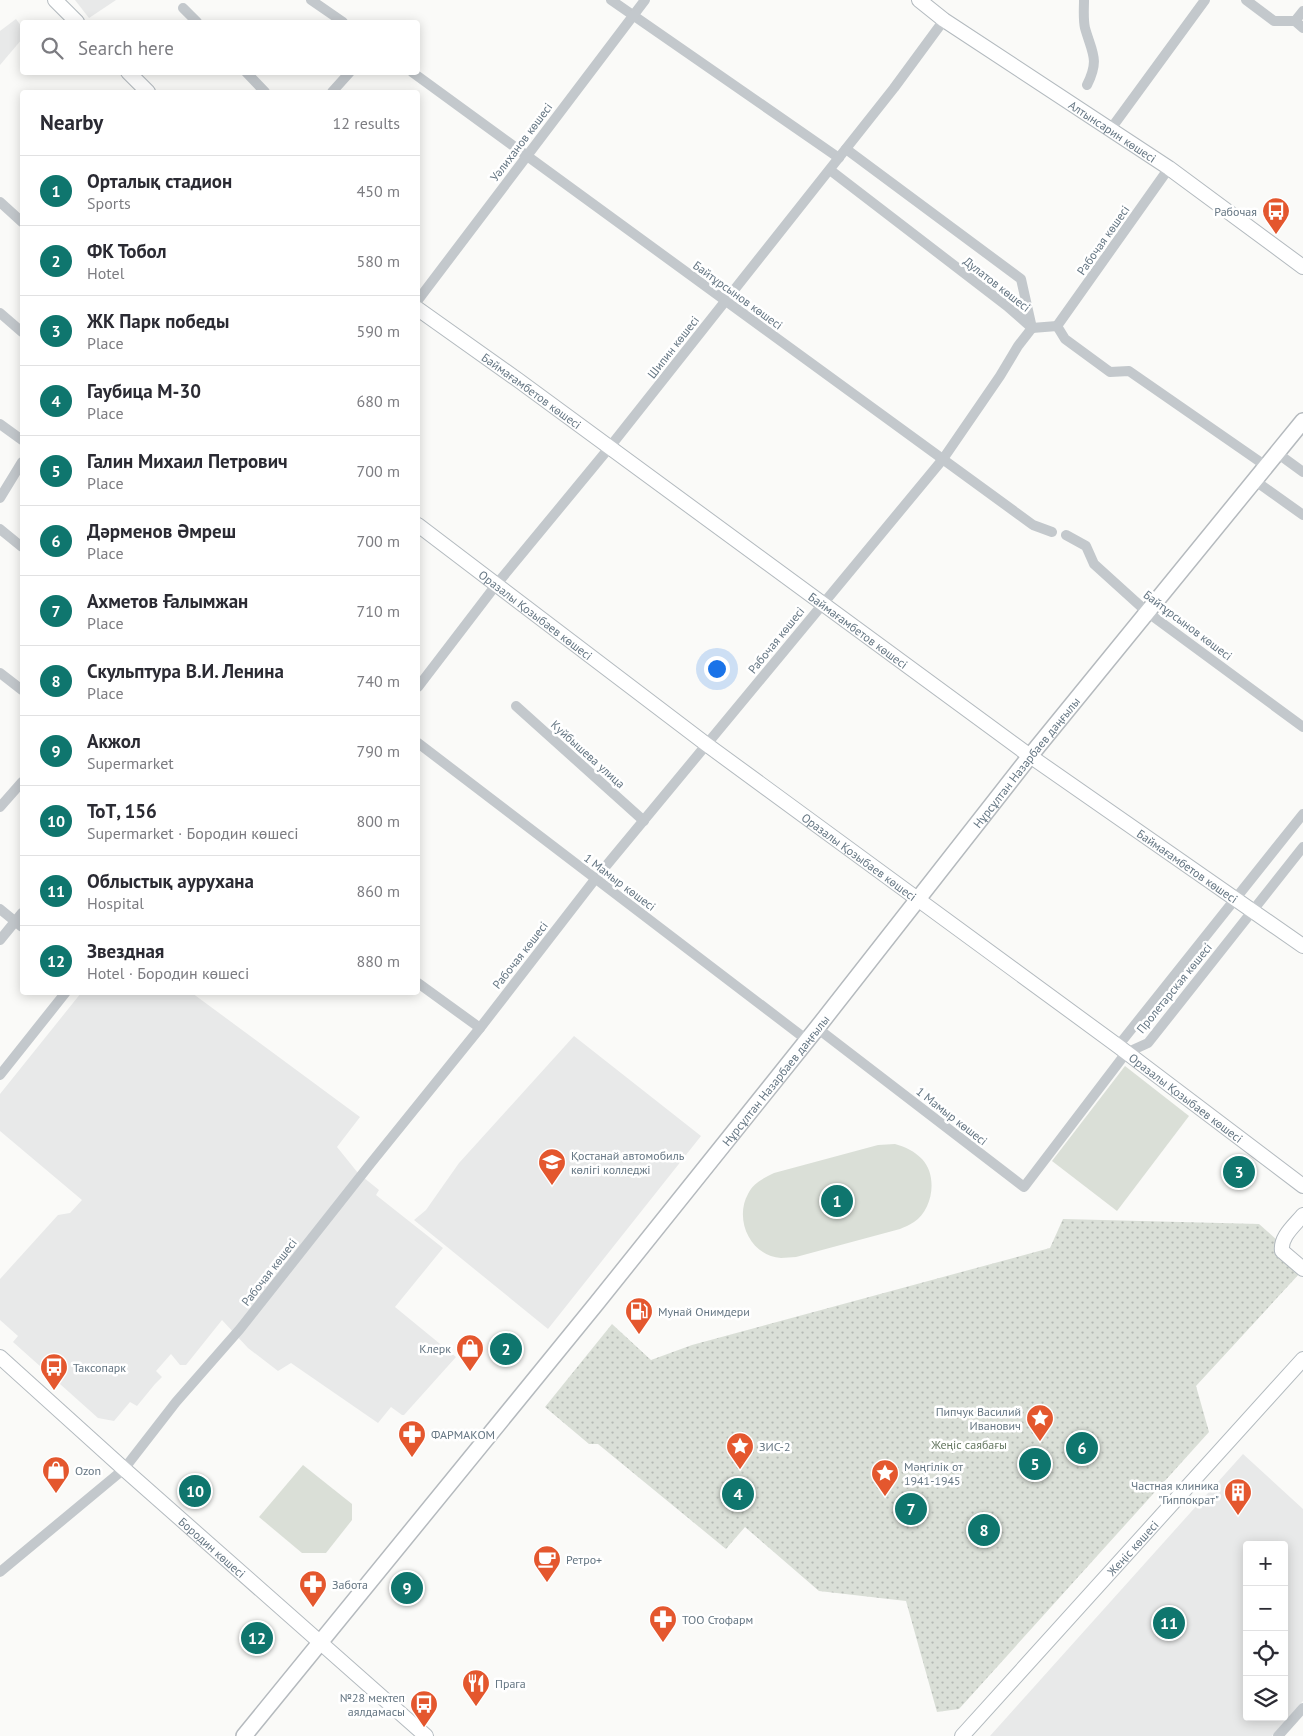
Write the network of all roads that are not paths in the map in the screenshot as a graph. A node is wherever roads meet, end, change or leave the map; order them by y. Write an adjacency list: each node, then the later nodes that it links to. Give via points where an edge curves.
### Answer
1 (55, 0): 12 (street)
2 (311, 0): 14 (street)
3 (611, 0): 11 (street)
4 (645, 0): 11 (street, Уәлиханов көшесі)
5 (919, 0): 15 (street, Алтынсарин көшесі)
6 (1084, 0): 21 (street, via 1085,26 1095,60)
7 (1205, 0): 25 (street)
8 (1246, 0): 16 (street, via 1274,21)
9 (183, 8): 13 (street)
10 (1303, 11): 16 (street)
11 (633, 16): 27 (street, Уәлиханов көшесі); 28 (street)
12 (75, 20)
13 (196, 20)
14 (339, 20)
15 (944, 20): 25 (street, Алтынсарин көшесі); 26 (street, Шипин көшесі)
16 (1299, 24)
17 (131, 75): 22 (street)
18 (249, 75): 23 (street)
19 (347, 75): 24 (street)
20 (416, 75): 27 (street, Байтұрсынов көшесі)
21 (1087, 85)
22 (146, 90)
23 (263, 90)
24 (334, 90)
25 (1110, 130): 29 (street, Алтынсарин көшесі)
26 (846, 149): 28 (street, Шипин көшесі); 39 (street, Дулатов көшесі, via 1021,279)
27 (527, 156): 34 (street, Уәлиханов көшесі); 35 (street, Байтұрсынов көшесі)
28 (839, 158): 30 (street, Шипин көшесі)
29 (1169, 168): 33 (street, Алтынсарин көшесі); 38 (street, Рабочая көшесі)
30 (830, 170): 35 (street, Шипин көшесі); 39 (street, Дулатов көшесі)
31 (0, 202): 32 (street)
32 (20, 220)
33 (1303, 267)
34 (420, 297)
35 (726, 301): 44 (street, Шипин көшесі); 46 (street, Байтұрсынов көшесі)
36 (420, 310): 44 (street, Баймағамбетов көшесі)
37 (0, 313): 40 (street)
38 (1053, 326): 39 (street); 48 (street, via 1065,339 1110,372 1129,371)
39 (1035, 327): 46 (street, Рабочая көшесі, via 1018,346)
40 (20, 330)
41 (1303, 421): 45 (main road, Нұрсұлтан Назарбаев даңғылы)
42 (0, 424): 43 (street)
43 (20, 439)
44 (609, 448): 58 (street, Шипин көшесі); 59 (street, Баймағамбетов көшесі)
45 (1277, 452): 48 (main road, Нұрсұлтан Назарбаев даңғылы); 49 (street)
46 (943, 459): 55 (street, Байтұрсынов көшесі, via 1033,525); 59 (street, Рабочая көшесі)
47 (20, 465): 51 (street)
48 (1266, 466): 50 (main road, Нұрсұлтан Назарбаев даңғылы)
49 (1303, 472)
50 (1254, 480): 52 (street); 60 (main road, Нұрсұлтан Назарбаев даңғылы)
51 (0, 498)
52 (1303, 515)
53 (420, 528): 58 (street, Оразалы Қозыбаев көшесі)
54 (0, 529): 57 (street)
55 (1052, 532)
56 (1066, 535): 60 (street, Байтұрсынов көшесі, via 1086,546 1094,564)
57 (20, 545)
58 (496, 585): 62 (street, Шипин көшесі); 66 (street, Оразалы Қозыбаев көшесі)
59 (822, 603): 66 (street, Рабочая көшесі); 68 (street, Баймағамбетов көшесі)
60 (1147, 612): 65 (street, Байтұрсынов көшесі); 68 (main road, Нұрсұлтан Назарбаев даңғылы)
61 (0, 673): 63 (street)
62 (420, 684)
63 (20, 688)
64 (516, 706): 72 (street, Куйбышева улица)
65 (1303, 727)
66 (706, 744): 72 (street, Рабочая көшесі); 75 (street, Оразалы Қозыбаев көшесі)
67 (420, 745): 74 (street, 1 Мамыр көшесі)
68 (1030, 756): 75 (main road, Нұрсұлтан Назарбаев даңғылы); 76 (street, Баймағамбетов көшесі)
69 (20, 784): 70 (street)
70 (2, 801)
71 (1303, 814): 76 (street, Пролетарская көшесі)
72 (644, 821): 74 (street, Рабочая көшесі)
73 (1303, 847): 78 (street, Пролетарская көшесі)
74 (596, 878): 84 (street, Рабочая көшесі); 86 (street, 1 Мамыр көшесі)
75 (917, 899): 85 (main road, Нұрсұлтан Назарбаев даңғылы); 87 (street, Оразалы Қозыбаев көшесі)
76 (1236, 899): 78 (street, Баймағамбетов көшесі); 87 (street, Пролетарская көшесі)
77 (0, 909): 79 (street)
78 (1252, 910): 81 (street, Баймағамбетов көшесі); 87 (street, Пролетарская көшесі, via 1148,1043)
79 (20, 921): 80 (street)
80 (0, 940)
81 (1303, 946)
82 (420, 984): 84 (street)
83 (64, 995): 88 (street)
84 (480, 1028): 95 (street, Рабочая көшесі)
85 (817, 1028): 86 (main road, Нұрсұлтан Назарбаев даңғылы); 90 (street, 1 Мамыр көшесі)
86 (807, 1040): 97 (main road, Нұрсұлтан Назарбаев даңғылы)
87 (1122, 1050): 89 (street, Оразалы Қозыбаев көшесі); 90 (street, Пролетарская көшесі)
88 (0, 1075)
89 (1303, 1186)
90 (1024, 1187)
91 (1303, 1215): 92 (street, via 1281,1245 1282,1251)
92 (1303, 1269)
93 (0, 1357): 95 (street, Бородин көшесі)
94 (1303, 1359): 101 (street, Жеңіс көшесі)
95 (124, 1469): 96 (street, Рабочая көшесі); 97 (street, Бородин көшесі)
96 (0, 1572)
97 (320, 1642): 99 (main road, Нұрсұлтан Назарбаев даңғылы); 100 (street, Бородин көшесі)
98 (1303, 1708): 102 (street)
99 (244, 1736)
100 (426, 1736)
101 (962, 1736)
102 (1278, 1736)

